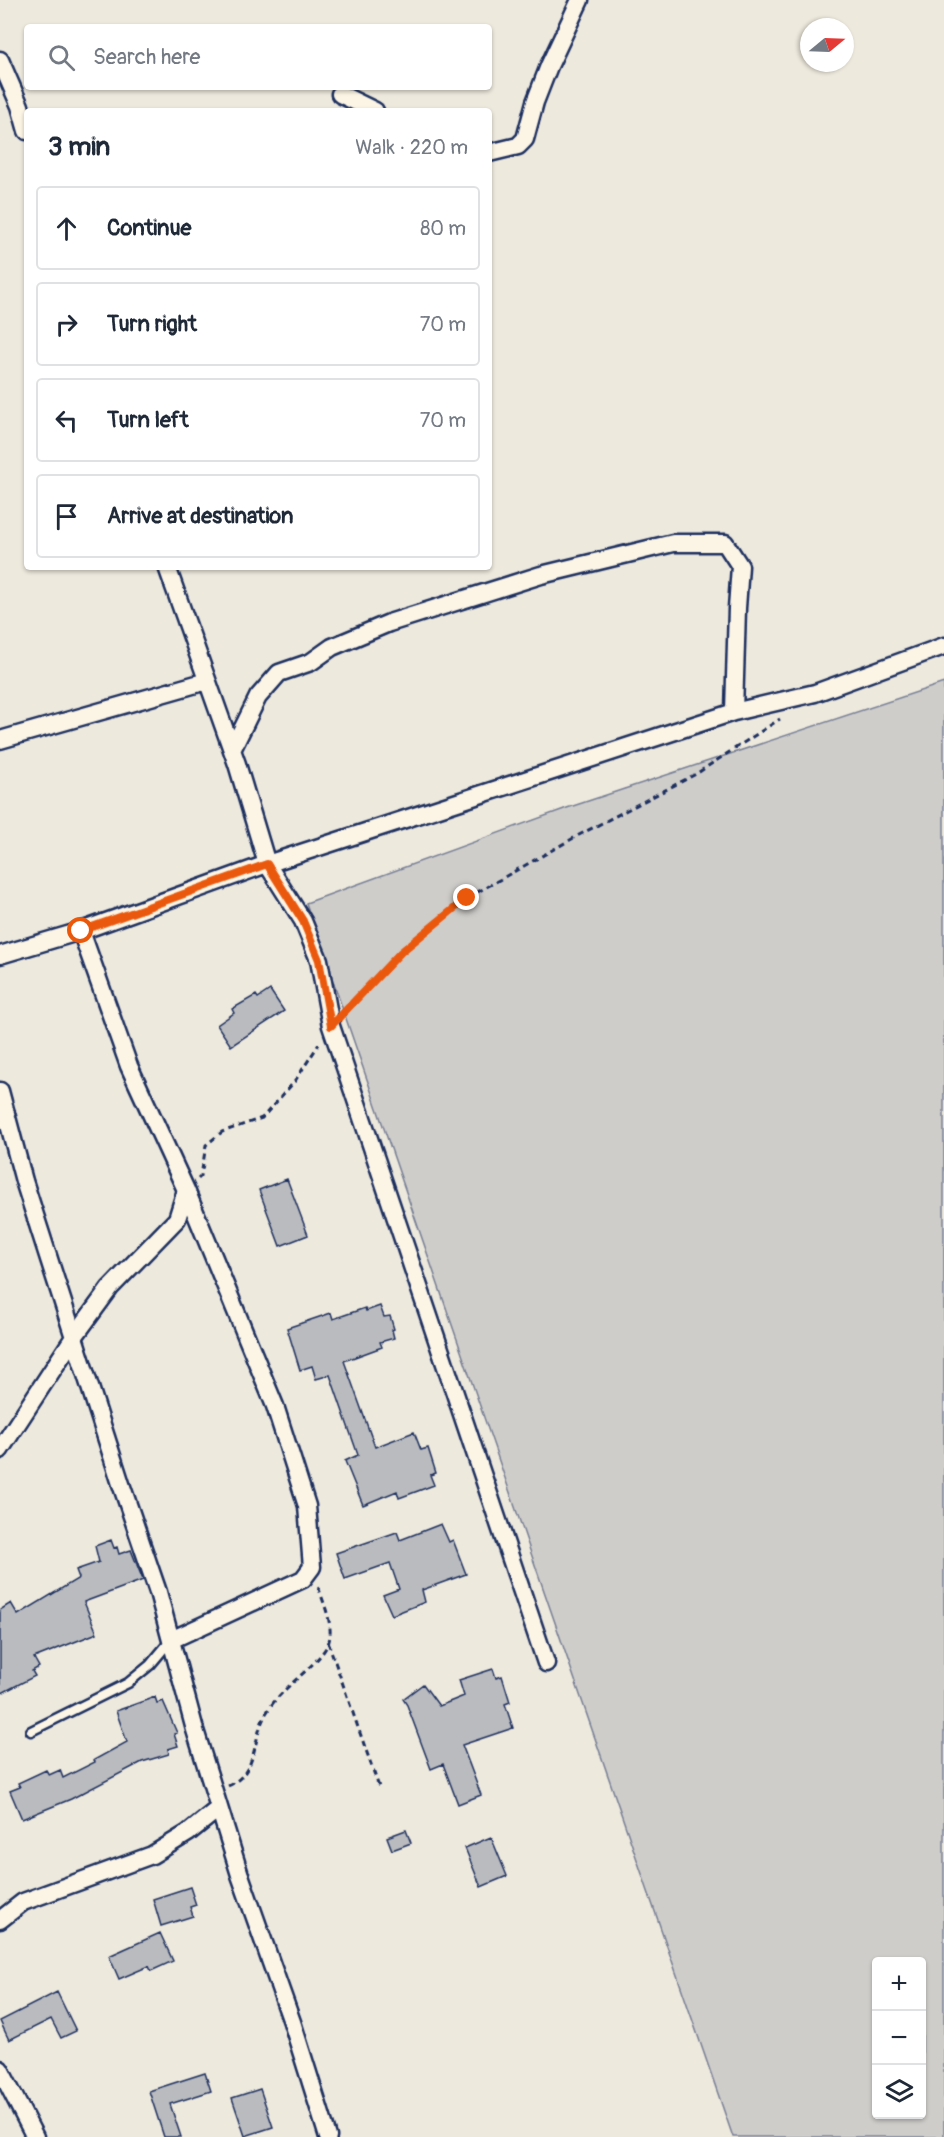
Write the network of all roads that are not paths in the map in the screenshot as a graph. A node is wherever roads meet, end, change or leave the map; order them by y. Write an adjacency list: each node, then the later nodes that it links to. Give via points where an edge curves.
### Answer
1 (580, 0): 6 (street, via 549,66 525,139 518,146)
2 (0, 60): 5 (street)
3 (339, 94): 4 (street)
4 (369, 108)
5 (24, 120)
6 (492, 152)
7 (168, 570): 9 (street)
8 (944, 646): 10 (street, via 815,693)
9 (207, 681): 11 (street); 12 (street)
10 (734, 712): 12 (street, via 740,566 725,543 673,543 541,575 389,623 332,647 311,662 279,673 258,698); 13 (street)
11 (0, 740)
12 (232, 750): 13 (street)
13 (267, 864): 14 (street); 21 (street, via 303,921 319,960 331,1026)
14 (81, 931): 15 (street); 17 (street, via 129,1066)
15 (0, 955)
16 (0, 1091): 18 (street)
17 (186, 1190): 18 (street, via 177,1219 110,1288); 20 (street, via 275,1406 307,1506 312,1567 303,1579)
18 (74, 1337): 19 (street); 20 (street)
19 (0, 1450)
20 (171, 1640): 22 (lane, via 128,1683); 23 (street)
21 (546, 1663)
22 (31, 1731)
23 (219, 1808): 24 (street, via 152,1855 23,1902); 27 (street)
24 (0, 1920)
25 (0, 2069): 26 (street)
26 (35, 2137)
27 (328, 2137)

